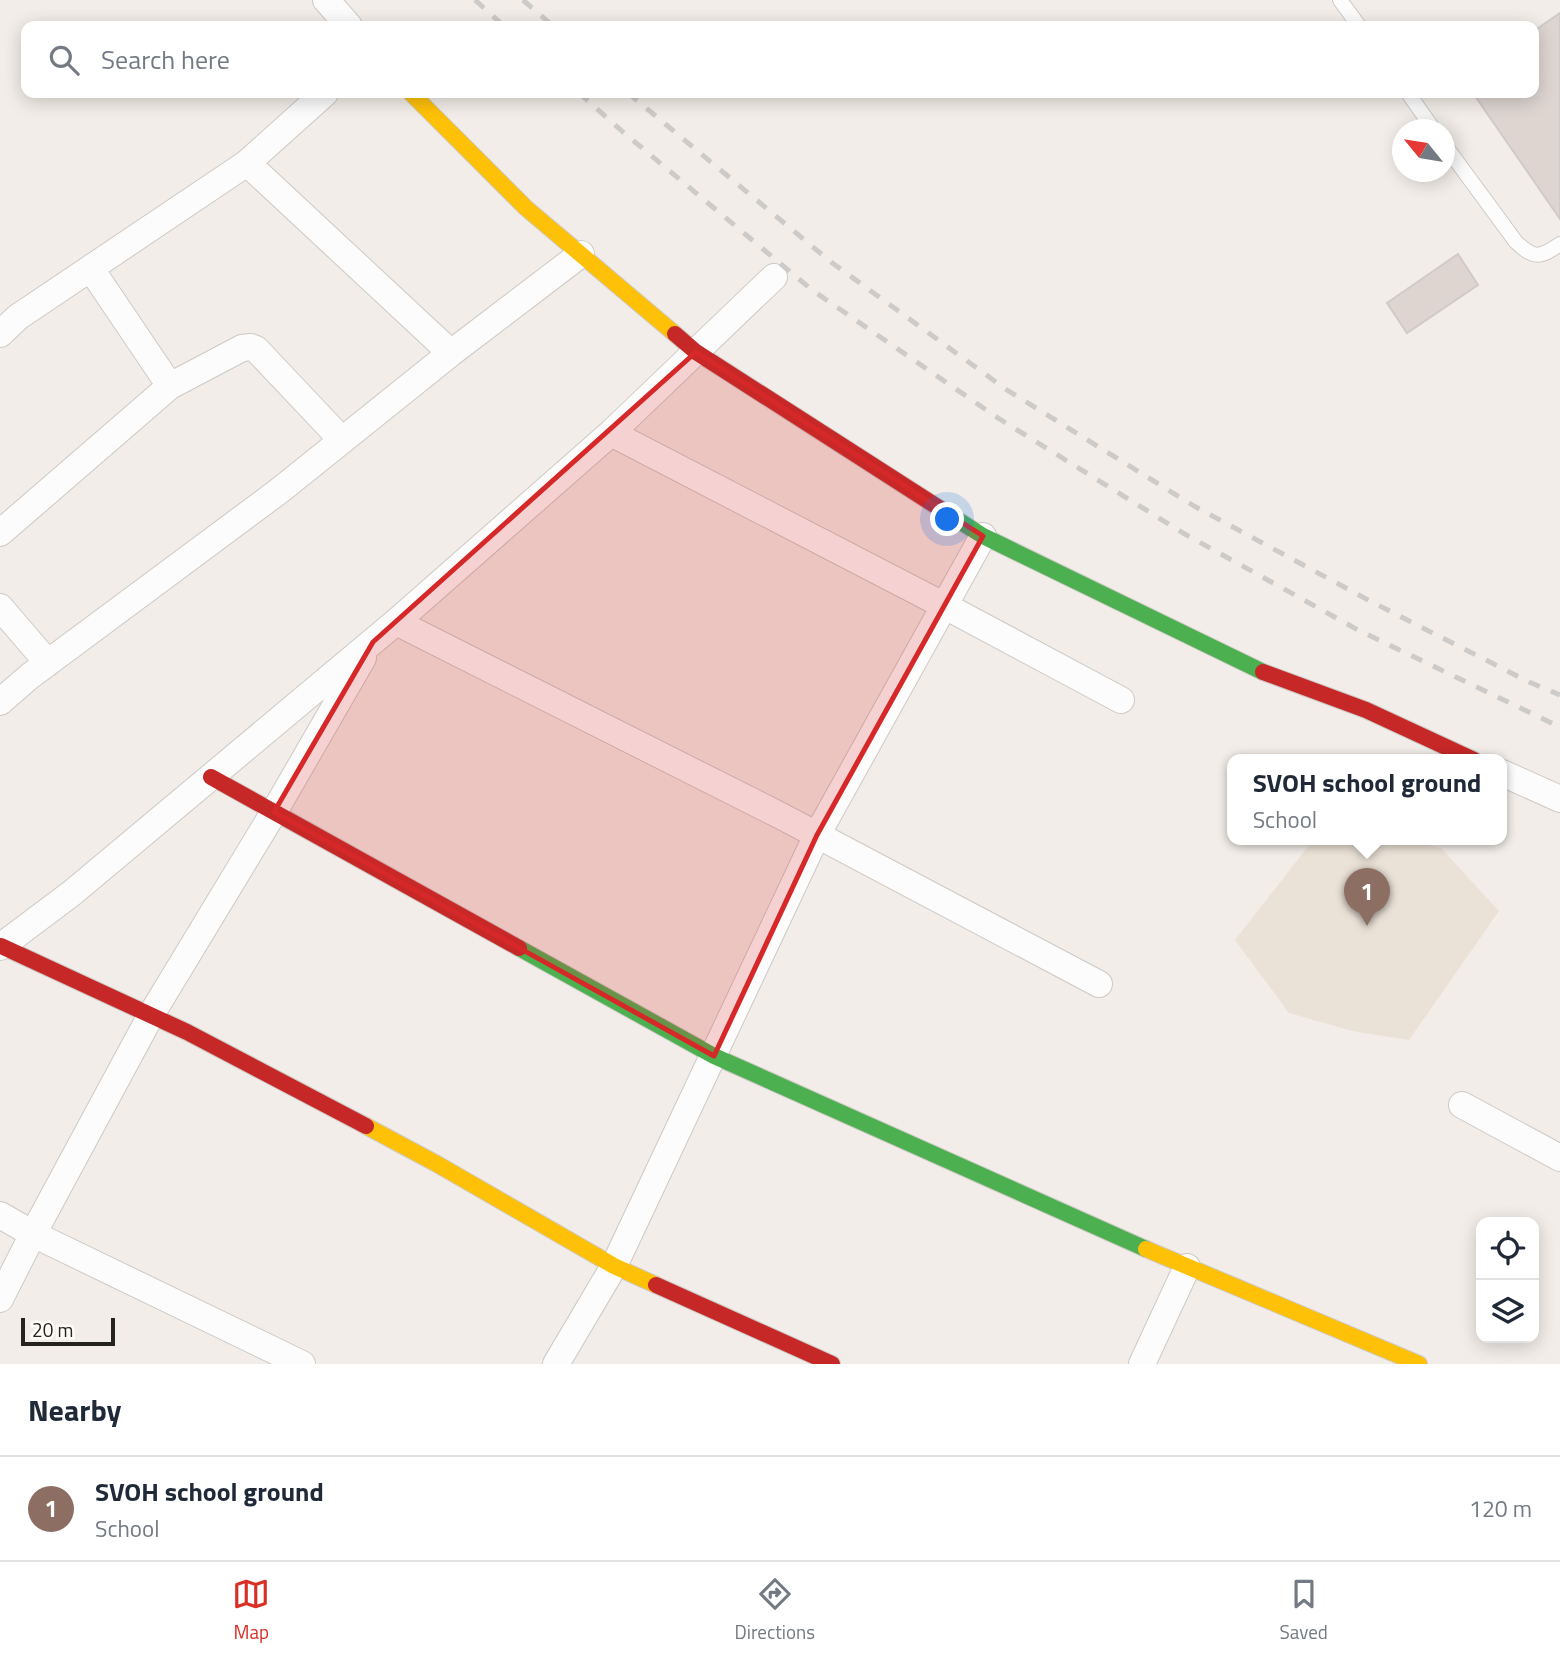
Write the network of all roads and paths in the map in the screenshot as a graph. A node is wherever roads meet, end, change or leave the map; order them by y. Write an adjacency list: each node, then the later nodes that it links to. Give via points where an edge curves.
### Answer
1 (326, 0): 3 (street)
2 (1340, 0): 4 (lane)
3 (345, 21)
4 (1355, 21)
5 (319, 98): 10 (street)
6 (416, 98): 12 (street, via 526,208)
7 (1412, 98): 8 (lane)
8 (1426, 119)
9 (1455, 159): 11 (lane, via 1526,252 1546,254)
10 (247, 163): 13 (street); 17 (street)
11 (1560, 244)
12 (581, 254): 16 (street); 17 (street)
13 (90, 269): 15 (street); 18 (street)
14 (774, 277): 16 (street)
15 (0, 334)
16 (696, 352): 19 (street); 22 (street)
17 (451, 353): 20 (street)
18 (170, 386): 20 (street, via 251,347); 21 (street)
19 (611, 433): 23 (street); 25 (street)
20 (342, 440): 27 (street)
21 (0, 533)
22 (983, 537): 23 (street); 30 (street, via 1272,676 1366,710)
23 (945, 606): 28 (street); 35 (street)
24 (0, 607): 27 (street)
25 (396, 622): 26 (street); 35 (street)
26 (373, 642): 32 (street); 34 (street)
27 (48, 663): 29 (street)
28 (1121, 700)
29 (0, 702)
30 (1461, 754)
31 (1507, 775): 33 (street)
32 (211, 776): 34 (street); 36 (street)
33 (1560, 799)
34 (274, 812): 38 (street); 39 (street)
35 (817, 835): 37 (street); 39 (street)
36 (1, 946): 38 (street)
37 (1098, 984)
38 (151, 1015): 43 (street); 44 (street, via 437,1164)
39 (714, 1056): 44 (street); 45 (street)
40 (1462, 1105): 41 (street)
41 (1560, 1158)
42 (0, 1215): 43 (street)
43 (33, 1234): 46 (street); 47 (street)
44 (614, 1266): 48 (street); 49 (street)
45 (1187, 1267): 50 (street); 51 (street)
46 (0, 1299)
47 (302, 1364)
48 (556, 1364)
49 (832, 1364)
50 (1142, 1364)
51 (1419, 1364)

